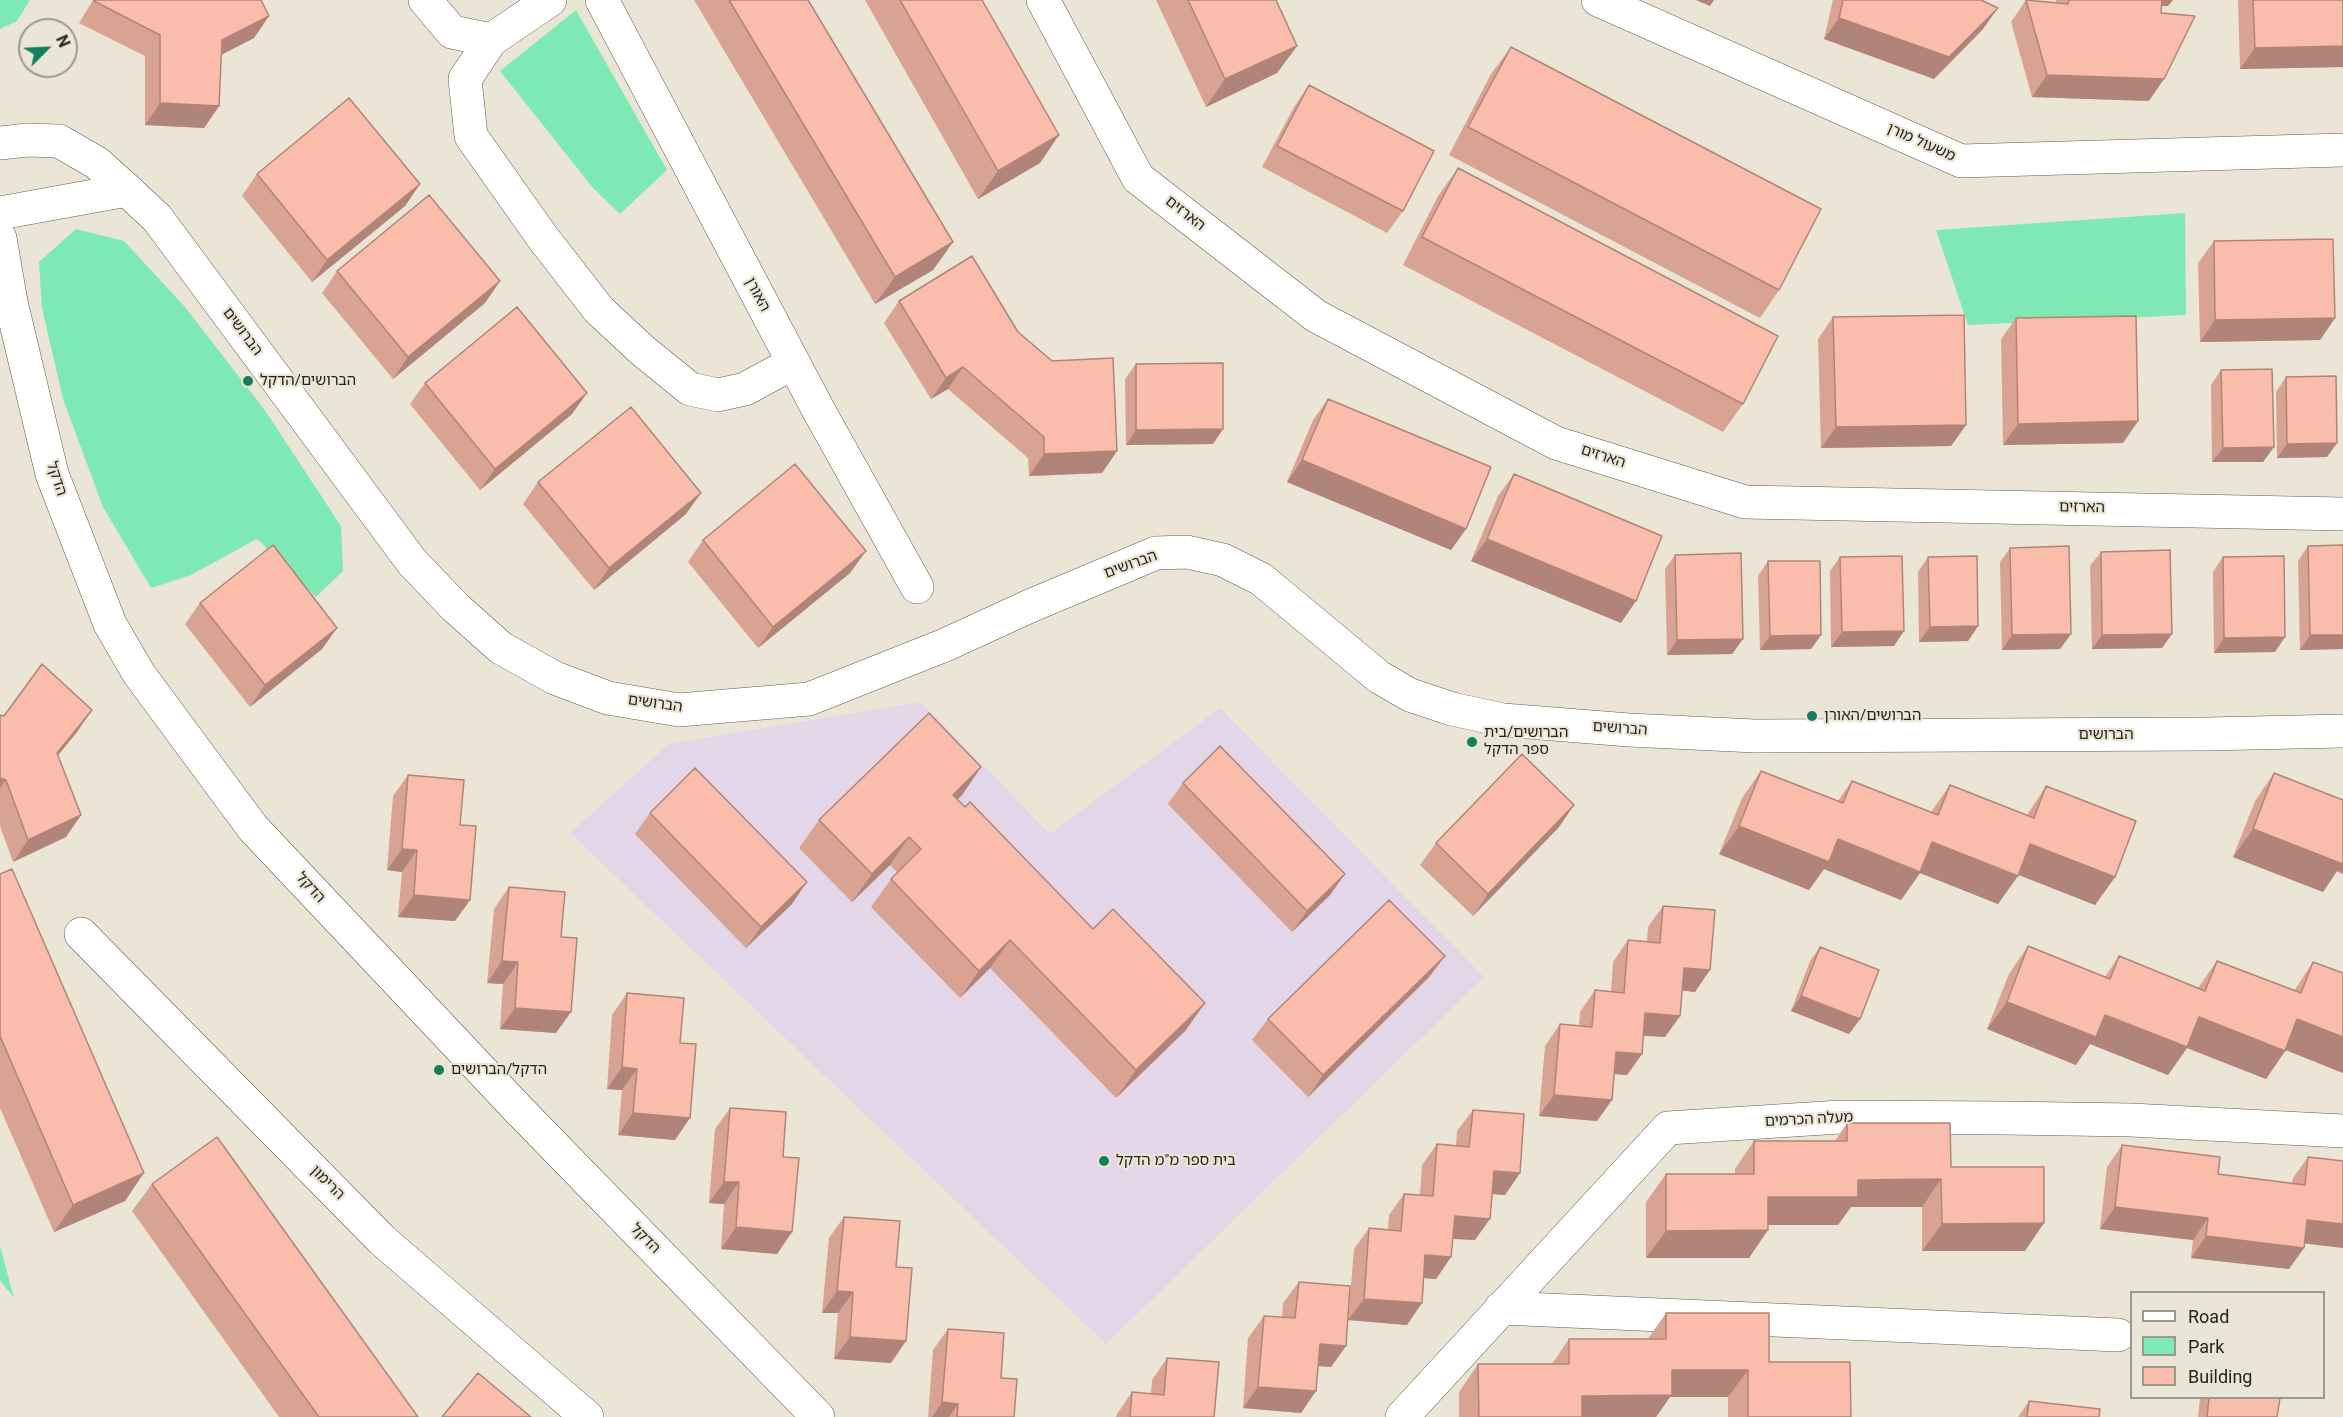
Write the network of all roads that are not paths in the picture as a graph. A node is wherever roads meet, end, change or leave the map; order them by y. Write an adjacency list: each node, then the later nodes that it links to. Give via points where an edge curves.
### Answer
1 (425, 0): 6 (street, via 452,32)
2 (550, 0): 6 (street)
3 (602, 0): 12 (street, האורן)
4 (1042, 0): 13 (street, הארזים, via 1138,178 1316,316 1556,442 1744,502)
5 (1598, 0): 8 (street, משעול מורן, via 1961,161)
6 (491, 40): 12 (street, via 465,79 471,136 599,310 690,389 718,395 745,389)
7 (0, 143): 9 (street, הברושים, via 59,141 97,163)
8 (2343, 150)
9 (127, 190): 10 (street); 15 (street, הברושים, via 157,218 412,562 501,648 555,678 608,698 679,710 809,699 1156,553 1187,552 1223,560 1261,579 1379,677 1410,695 1503,720 1755,736)
10 (0, 213)
11 (0, 238): 21 (street, הדקל, via 10,302 52,474 110,624 139,674 253,828 518,1109)
12 (793, 363): 14 (street, האורן)
13 (2343, 514)
14 (917, 587)
15 (2343, 731)
16 (81, 934): 20 (street, הרימון, via 382,1240)
17 (2343, 1131): 18 (street, מעלה הכרמים, via 2131,1120 1840,1117 1668,1128)
18 (1501, 1308): 19 (street); 22 (street, מעלה הכרמים)
19 (2118, 1335)
20 (587, 1417)
21 (818, 1417)
22 (1402, 1417)

